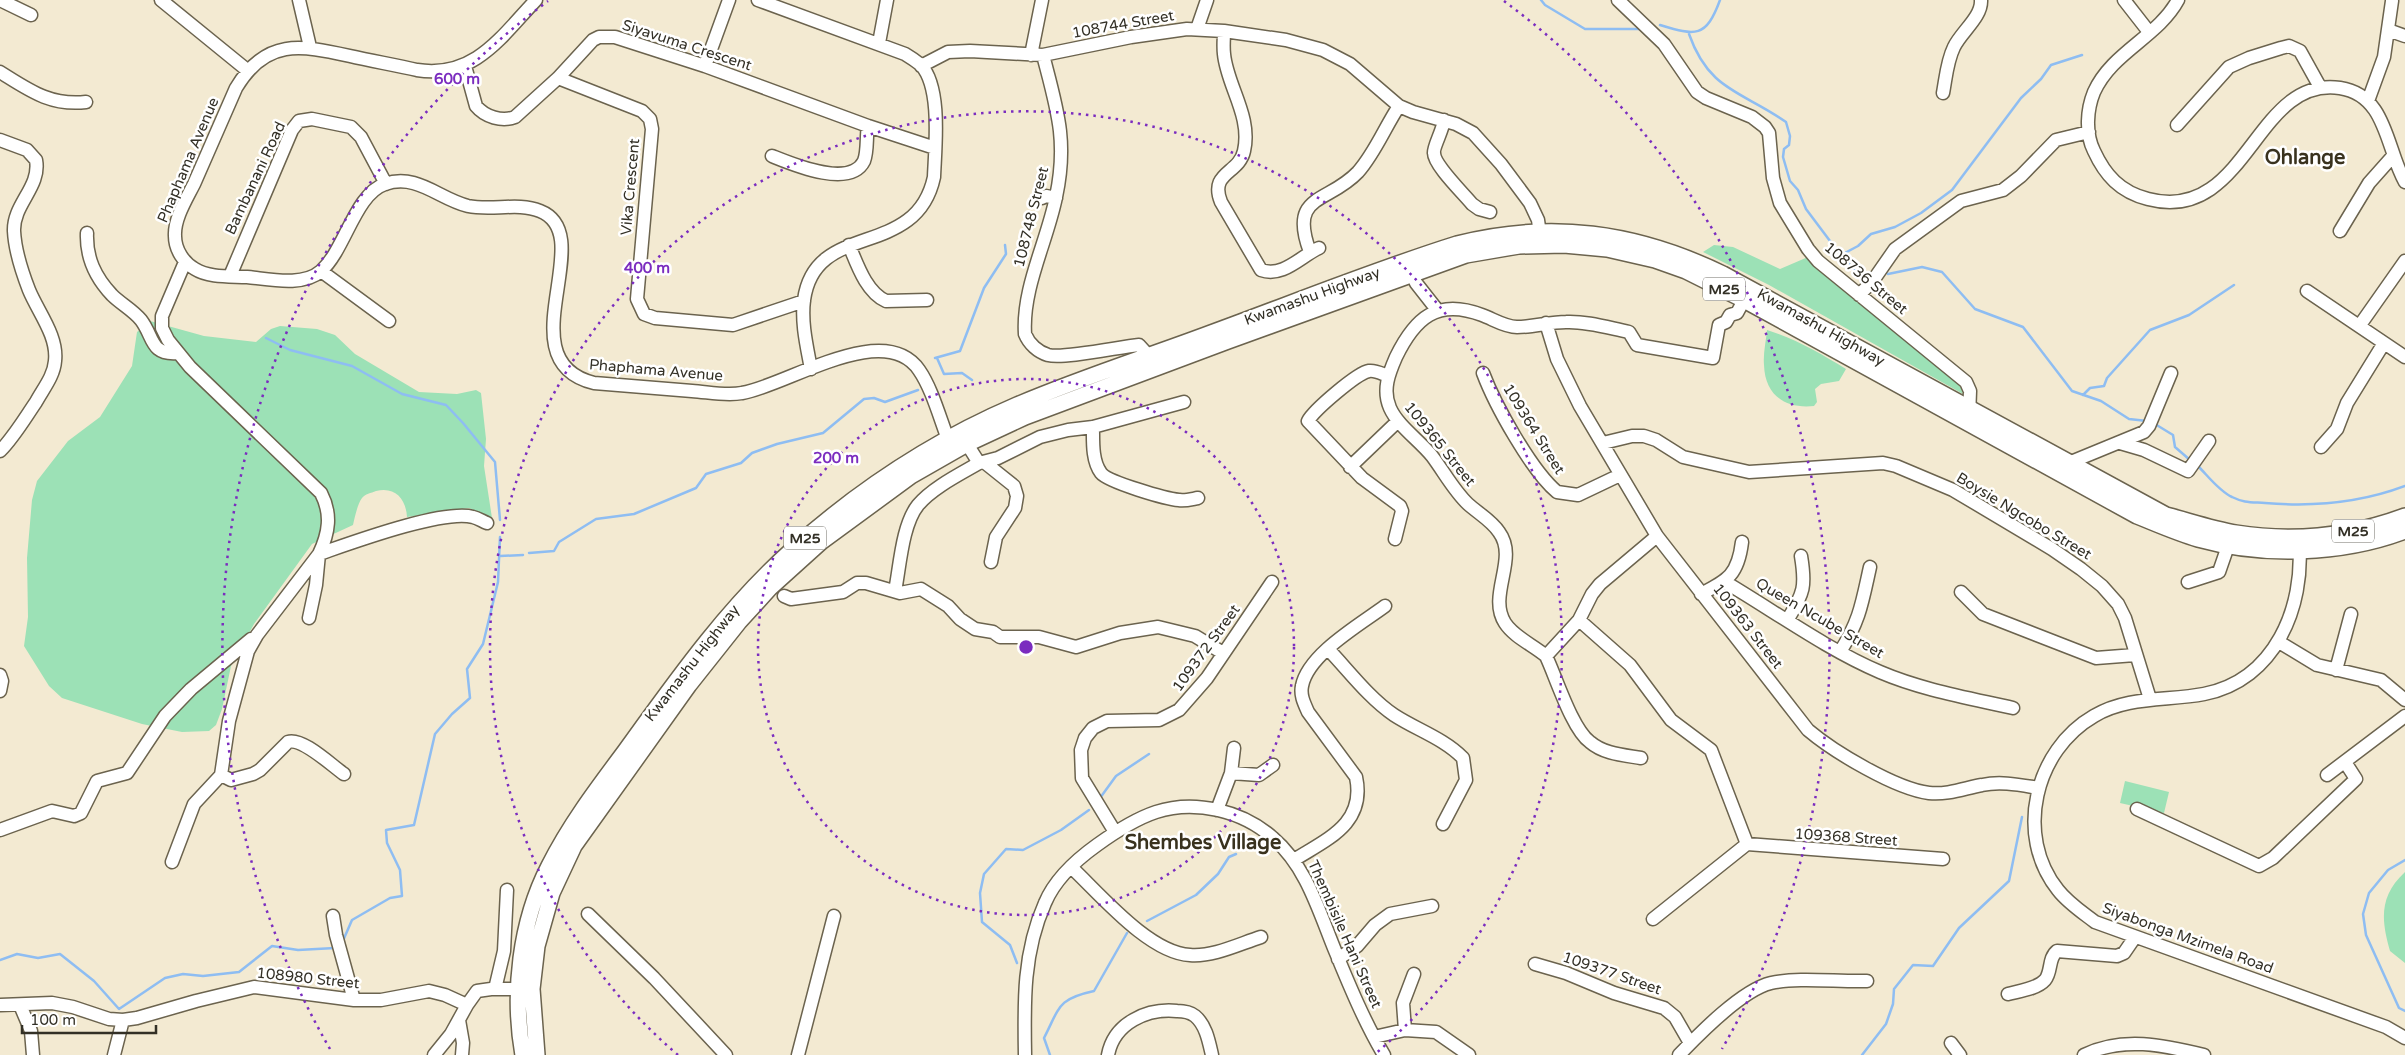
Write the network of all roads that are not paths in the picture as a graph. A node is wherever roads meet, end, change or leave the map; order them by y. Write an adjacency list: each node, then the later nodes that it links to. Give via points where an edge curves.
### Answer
1 (0, 0): 16 (street)
2 (162, 0): 28 (street)
3 (299, 0): 23 (street)
4 (536, 0): 25 (street, Phaphama Avenue, via 492,47)
5 (729, 0): 26 (street)
6 (758, 0): 15 (street)
7 (887, 0): 22 (street)
8 (1042, 0): 24 (street)
9 (1207, 0): 17 (street)
10 (1981, 0): 32 (street, via 1980,8 1952,52)
11 (2124, 0): 20 (street)
12 (2178, 0): 20 (street)
13 (2392, 1): 18 (street)
14 (1623, 2): 59 (street, 108736 Street, via 1664,44 1697,92 1752,117 1765,127 1771,143 1775,189 1788,217 1818,261)
15 (792, 6): 22 (street)
16 (31, 14)
17 (1197, 29): 19 (street, 108744 Street); 24 (street, 108744 Street, via 1131,36)
18 (2388, 30): 21 (street); 33 (street, via 2380,72)
19 (1224, 31): 35 (street, 108744 Street, via 1286,40 1331,53 1350,64); 35 (street, via 1224,54 1241,108 1245,142 1241,158 1218,184 1218,194 1261,270 1281,270 1314,250 1302,226 1308,209 1358,171)
20 (2148, 32): 39 (street, via 2119,58 2101,80 2090,105)
21 (2405, 36)
22 (879, 43): 27 (street, via 905,54)
23 (310, 47): 25 (street, Phaphama Avenue, via 426,72); 28 (street, Phaphama Avenue, via 277,51)
24 (1037, 55): 27 (street, 108744 Street, via 959,50); 47 (street, 108748 Street, via 1062,139)
25 (464, 66): 30 (street, Siyavuma Crescent, via 476,106 483,114 504,119 516,117)
26 (706, 66): 30 (street, Siyavuma Crescent, via 623,39 599,37); 38 (street, Siyavuma Crescent)
27 (921, 66): 41 (street, via 934,100)
28 (247, 70): 53 (street, Phaphama Avenue, via 178,220 176,242)
29 (0, 72): 34 (street, via 41,97 67,103)
30 (558, 78): 62 (street, Vika Crescent, via 642,112 650,119 652,130 637,299 644,314 655,318 733,325)
31 (2320, 87): 33 (street, via 2350,91); 37 (street, via 2300,51 2289,46 2281,48 2229,67); 39 (street, via 2304,92 2290,102 2219,184 2181,201 2156,201 2128,192 2117,184 2098,159 2091,146)
32 (1943, 93)
33 (2368, 101): 43 (street, via 2385,127)
34 (86, 102)
35 (1399, 106): 36 (street, 108744 Street)
36 (1444, 120): 48 (street, via 1434,150 1435,160 1472,204); 51 (street, 108744 Street, via 1464,127 1488,149 1530,203 1538,220)
37 (2177, 125)
38 (868, 126): 41 (street, Siyavuma Crescent); 42 (street, via 864,162 844,174 816,171)
39 (2089, 132): 59 (street, via 2056,140 2009,187 1995,194 1962,201 1894,249)
40 (0, 140): 85 (street, via 27,150 37,165 35,178 15,217 14,232 29,290 53,342 55,361 49,380)
41 (935, 148): 52 (street, via 931,189 918,212 907,222)
42 (772, 156)
43 (2392, 156): 44 (street); 49 (street, via 2369,184)
44 (2405, 182)
45 (386, 184): 56 (street, via 379,186 365,200 337,250); 57 (street, Bambanani Road, via 361,138 351,127 312,119 299,121 292,130); 71 (street, Phaphama Avenue, via 413,182 468,206 525,208 548,216 555,223 561,240 554,348 564,368 582,380 733,394)
46 (1042, 198): 47 (street)
47 (1056, 198): 69 (street, 108748 Street, via 1029,294 1024,325 1028,340 1049,355 1139,345)
48 (1490, 212)
49 (2340, 231)
50 (87, 233): 68 (street, via 87,254 98,277 112,295 142,322 156,347 162,352)
51 (1540, 239): 54 (main road, Kwamashu Highway / M25); 61 (main road, Kwamashu Highway / M25, via 1654,260 1713,283); 76 (main road, Kwamashu Highway / M25, via 1596,233 1649,244 1691,258 1730,277)
52 (849, 245): 60 (street, via 862,274 882,299); 62 (street, via 826,259 813,274 806,287)
53 (185, 262): 57 (street, via 201,272); 68 (street, via 165,306 162,322 164,333)
54 (1409, 267): 63 (street); 69 (main road, Kwamashu Highway / M25); 82 (main road, Kwamashu Highway / M25, via 1025,417)
55 (2403, 270): 66 (street)
56 (321, 271): 57 (street, via 307,278 290,280); 64 (street)
57 (230, 276)
58 (2306, 292): 66 (street)
59 (1859, 295): 76 (street, 108736 Street, via 1961,378 1970,391)
60 (926, 300)
61 (1744, 300): 65 (street, via 1737,313 1719,325 1713,358 1637,345 1629,332 1577,322); 76 (main road, Kwamashu Highway / M25)
62 (804, 301): 71 (street, via 803,317)
63 (1438, 310): 65 (street, via 1461,310 1518,327); 74 (street, 109365 Street, via 1412,329)
64 (389, 321)
65 (1546, 323): 80 (street, 109363 Street, via 1567,381)
66 (2360, 325): 67 (street)
67 (2384, 343): 70 (street); 84 (street, via 2347,403 2337,429)
68 (177, 353): 99 (street, via 321,493 330,517 325,543)
69 (1149, 356): 83 (main road, Kwamashu Highway / M25, via 1018,405)
70 (2405, 358)
71 (811, 369): 83 (street, Phaphama Avenue, via 863,352 894,352 918,368 925,379)
72 (1483, 373): 89 (street, 109364 Street, via 1496,404 1538,470 1557,492 1578,495)
73 (2170, 373): 81 (street, via 2149,426 2138,437)
74 (1388, 376): 77 (street, 109365 Street, via 1387,399); 88 (street, via 1364,373 1311,417 1309,423)
75 (1184, 402): 78 (street)
76 (1969, 416): 87 (main road, Kwamashu Highway / M25); 98 (main road, Kwamashu Highway / M25, via 2137,516 2198,539)
77 (1398, 421): 88 (street); 121 (street, 109365 Street, via 1428,452 1466,502 1499,531 1506,557 1499,600 1501,615 1513,632)
78 (1093, 427): 86 (street, via 1040,437 998,458); 90 (street, via 1094,452 1099,469 1105,476 1148,493 1179,500)
79 (2209, 441): 81 (street, via 2188,471 2144,450)
80 (1603, 443): 89 (street, 109363 Street); 120 (street, Boysie Ngcobo Street, via 1644,436 1683,456 1749,472 1872,463 1896,466 1953,490 2081,568 2118,604)
81 (2120, 443): 87 (street)
82 (967, 444): 83 (main road, Kwamashu Highway / M25); 86 (street)
83 (950, 446): 161 (main road, Kwamashu Highway / M25, via 872,486 818,527 772,568 696,653 591,809 554,855 535,899 522,952)
84 (2321, 447)
85 (0, 451)
86 (981, 462): 101 (street, via 1014,486 1017,496 1015,508 996,537); 106 (street, via 930,495 914,511 906,532)
87 (2070, 462): 97 (main road, Kwamashu Highway / M25, via 2166,515 2235,533)
88 (1350, 467): 95 (street, via 1400,506 1402,511)
89 (1620, 475): 94 (street, 109363 Street)
90 (1198, 498)
91 (2405, 516): 97 (main road, Kwamashu Highway / M25, via 2361,530)
92 (487, 523): 99 (street, via 473,517 456,516 415,524)
93 (2405, 531): 97 (main road, Kwamashu Highway / M25, via 2370,542 2338,547)
94 (1657, 536): 108 (street, 109363 Street); 114 (street, via 1600,584)
95 (1395, 539)
96 (1742, 542): 104 (street, via 1738,562)
97 (2300, 543): 98 (main road, Kwamashu Highway / M25, via 2278,550); 116 (street, Siyabonga Mzimela Road, via 2294,603)
98 (2228, 546): 105 (street, via 2218,572)
99 (319, 554): 112 (street); 115 (street)
100 (1801, 556): 113 (street, via 1804,590)
101 (991, 562)
102 (1870, 567): 118 (street, via 1861,613)
103 (1272, 582): 119 (street, 109372 Street)
104 (1725, 582): 108 (street); 113 (street, Queen Ncube Street)
105 (2188, 582)
106 (895, 591): 109 (street, via 857,583 843,592 791,599); 119 (street, via 921,589 975,629 1000,636 1039,637 1076,646 1151,628 1195,636)
107 (1961, 592): 120 (street, via 1983,614 2096,658)
108 (1701, 594): 137 (street, 109363 Street, via 1808,730 1830,746 1891,781 1930,793 2002,783)
109 (784, 596)
110 (1385, 606): 117 (street)
111 (2351, 614): 122 (street)
112 (309, 618)
113 (1788, 619): 118 (street, Queen Ncube Street)
114 (1580, 620): 121 (street); 143 (street, via 1630,665 1671,720 1712,750)
115 (257, 635): 135 (street, via 245,658 228,721); 141 (street, via 191,689 165,716 126,772 97,781 82,813 74,816 52,811)
116 (2279, 642): 122 (street, via 2317,665); 125 (street, Siyabonga Mzimela Road, via 2259,666 2226,686 2206,694)
117 (1328, 649): 140 (street, via 1394,715 1439,740 1463,758 1466,780); 145 (street, via 1305,676 1302,700 1356,777 1358,802 1347,823)
118 (1840, 652): 127 (street, Queen Ncube Street, via 1906,682)
119 (1223, 653): 142 (street, 109372 Street, via 1197,691 1171,715 1159,720 1107,721 1093,728 1085,738 1081,750 1082,778)
120 (2135, 655): 125 (street, Boysie Ngcobo Street)
121 (1546, 656): 130 (street, via 1586,740 1617,754)
122 (2336, 670): 126 (street, via 2381,680)
123 (0, 675): 124 (street)
124 (0, 691)
125 (2150, 699): 137 (street, Siyabonga Mzimela Road, via 2119,704 2094,715 2075,729 2049,762)
126 (2405, 700)
127 (2013, 708)
128 (2405, 716): 131 (street)
129 (1234, 748): 133 (street)
130 (1641, 758)
131 (2345, 762): 136 (street); 138 (street, via 2356,780 2286,846 2259,866)
132 (1273, 765): 133 (street, via 1259,775)
133 (1231, 773): 139 (street)
134 (344, 774): 135 (street, via 302,743 292,741 253,774 231,780)
135 (221, 775): 146 (street, via 194,804)
136 (2327, 775)
137 (2039, 788): 155 (street, Siyabonga Mzimela Road, via 2034,815 2035,834 2048,874 2058,890 2095,922)
138 (2137, 809)
139 (1217, 810): 142 (street, Thembisile Hani Street, via 1166,809); 145 (street, Thembisile Hani Street, via 1247,819 1273,838)
140 (1443, 824)
141 (0, 830)
142 (1115, 832): 147 (street, Thembisile Hani Street)
143 (1747, 844): 144 (street, 109368 Street); 153 (street)
144 (1943, 859)
145 (1294, 860): 156 (street, Thembisile Hani Street, via 1304,876)
146 (172, 862)
147 (1071, 867): 154 (street, via 1129,922 1167,949 1200,955); 182 (street, Thembisile Hani Street, via 1053,886 1044,903 1028,955 1024,988)
148 (507, 890): 160 (street, via 504,951)
149 (1432, 906): 156 (street, via 1390,914 1375,925 1357,946)
150 (588, 914): 180 (street)
151 (333, 916): 163 (street)
152 (834, 916): 181 (street)
153 (1653, 919)
154 (1261, 937)
155 (2135, 937): 162 (street, via 2124,953 2117,956 2057,951 2052,955 2043,982); 171 (street, Siyabonga Mzimela Road, via 2386,1027)
156 (1338, 959): 170 (street, Thembisile Hani Street)
157 (1535, 964): 173 (street, 109377 Street, via 1664,1008 1675,1017)
158 (1414, 974): 169 (street, via 1403,1003)
159 (1867, 982): 173 (street, via 1766,985 1745,995)
160 (495, 989): 161 (street); 164 (street, via 478,991)
161 (525, 989): 178 (main road, Kwamashu Highway / M25); 179 (main road, Kwamashu Highway / M25)
162 (2008, 994)
163 (354, 1000): 164 (street, 108980 Street, via 381,1000 429,991); 167 (street, 108980 Street, via 248,988)
164 (467, 1004): 168 (street)
165 (0, 1005): 166 (street, 108980 Street)
166 (20, 1005): 167 (street, 108980 Street, via 52,1003); 174 (street, via 31,1032)
167 (123, 1020): 175 (street)
168 (459, 1020): 176 (street); 177 (street)
169 (1405, 1030): 170 (street); 186 (street, via 1436,1032)
170 (1374, 1037): 185 (street, Thembisile Hani Street)
171 (2405, 1038)
172 (1951, 1043): 188 (street)
173 (1690, 1044): 187 (street)
174 (33, 1055)
175 (114, 1055)
176 (434, 1055)
177 (462, 1055)
178 (523, 1055)
179 (537, 1055)
180 (726, 1055)
181 (798, 1055)
182 (1025, 1055)
183 (1108, 1055): 184 (street, via 1115,1035 1123,1028 1146,1014 1168,1010 1188,1012 1199,1020)
184 (1212, 1055)
185 (1384, 1055)
186 (1469, 1055)
187 (1679, 1055)
188 (1960, 1055)
189 (2084, 1055): 190 (street, via 2107,1046 2156,1044)
190 (2204, 1055)

